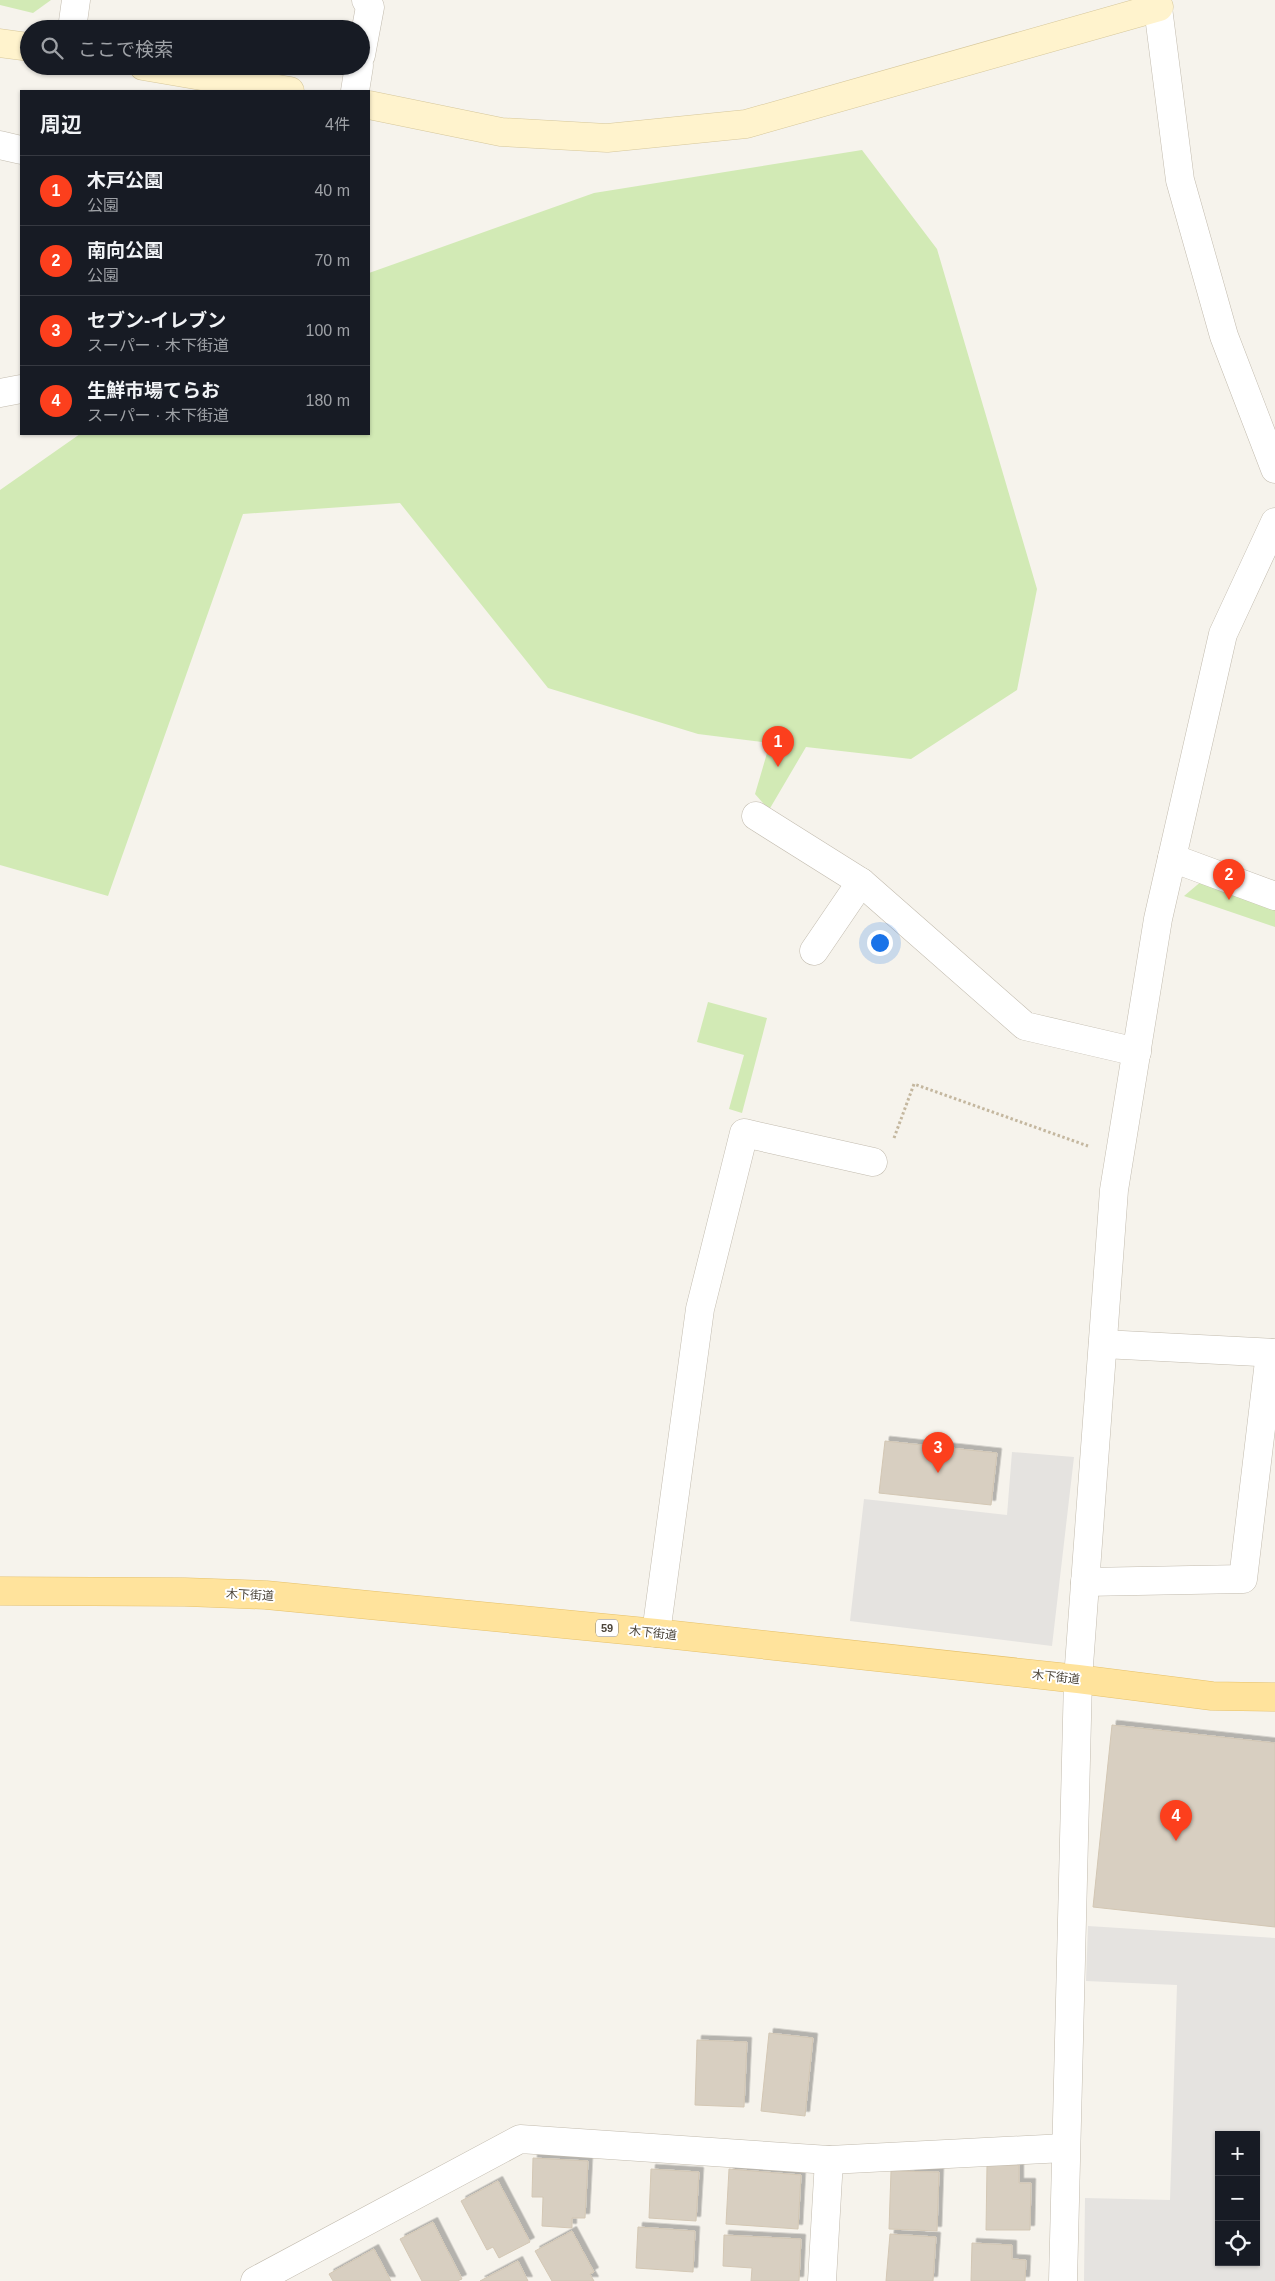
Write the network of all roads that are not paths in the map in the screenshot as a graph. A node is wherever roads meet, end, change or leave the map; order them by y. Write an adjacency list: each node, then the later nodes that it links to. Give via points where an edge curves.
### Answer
1 (76, 0): 4 (street)
2 (366, 0): 5 (street, via 370,7)
3 (1158, 3): 12 (street, via 746,124 607,138 500,132); 17 (street, via 1180,180 1224,336)
4 (73, 20)
5 (368, 20)
6 (0, 43): 7 (street)
7 (20, 46)
8 (196, 75): 10 (street)
9 (358, 75): 11 (street)
10 (284, 90)
11 (355, 90)
12 (370, 105)
13 (0, 145): 14 (street)
14 (20, 150)
15 (20, 389): 16 (street)
16 (0, 393)
17 (1275, 469)
18 (1275, 522): 20 (street, via 1223,634)
19 (756, 816): 21 (street)
20 (1172, 858): 22 (street); 24 (street)
21 (862, 882): 23 (street); 24 (street, via 1025,1026)
22 (1275, 896)
23 (814, 951)
24 (1136, 1052): 26 (street, via 1114,1190)
25 (873, 1162): 30 (street, via 744,1133 700,1309)
26 (1103, 1344): 27 (street); 28 (street)
27 (1272, 1353): 28 (street, via 1243,1579)
28 (1085, 1582): 31 (street)
29 (0, 1591): 30 (main road, 木下街道 / 59, via 266,1596)
30 (656, 1633): 31 (main road, 木下街道 / 59)
31 (1078, 1679): 32 (main road, 木下街道 / 59, via 1212,1696); 33 (street)
32 (1275, 1697)
33 (1065, 2148): 34 (street); 37 (street)
34 (829, 2160): 35 (street, via 520,2139); 36 (street)
35 (255, 2281)
36 (822, 2281)
37 (1063, 2281)

